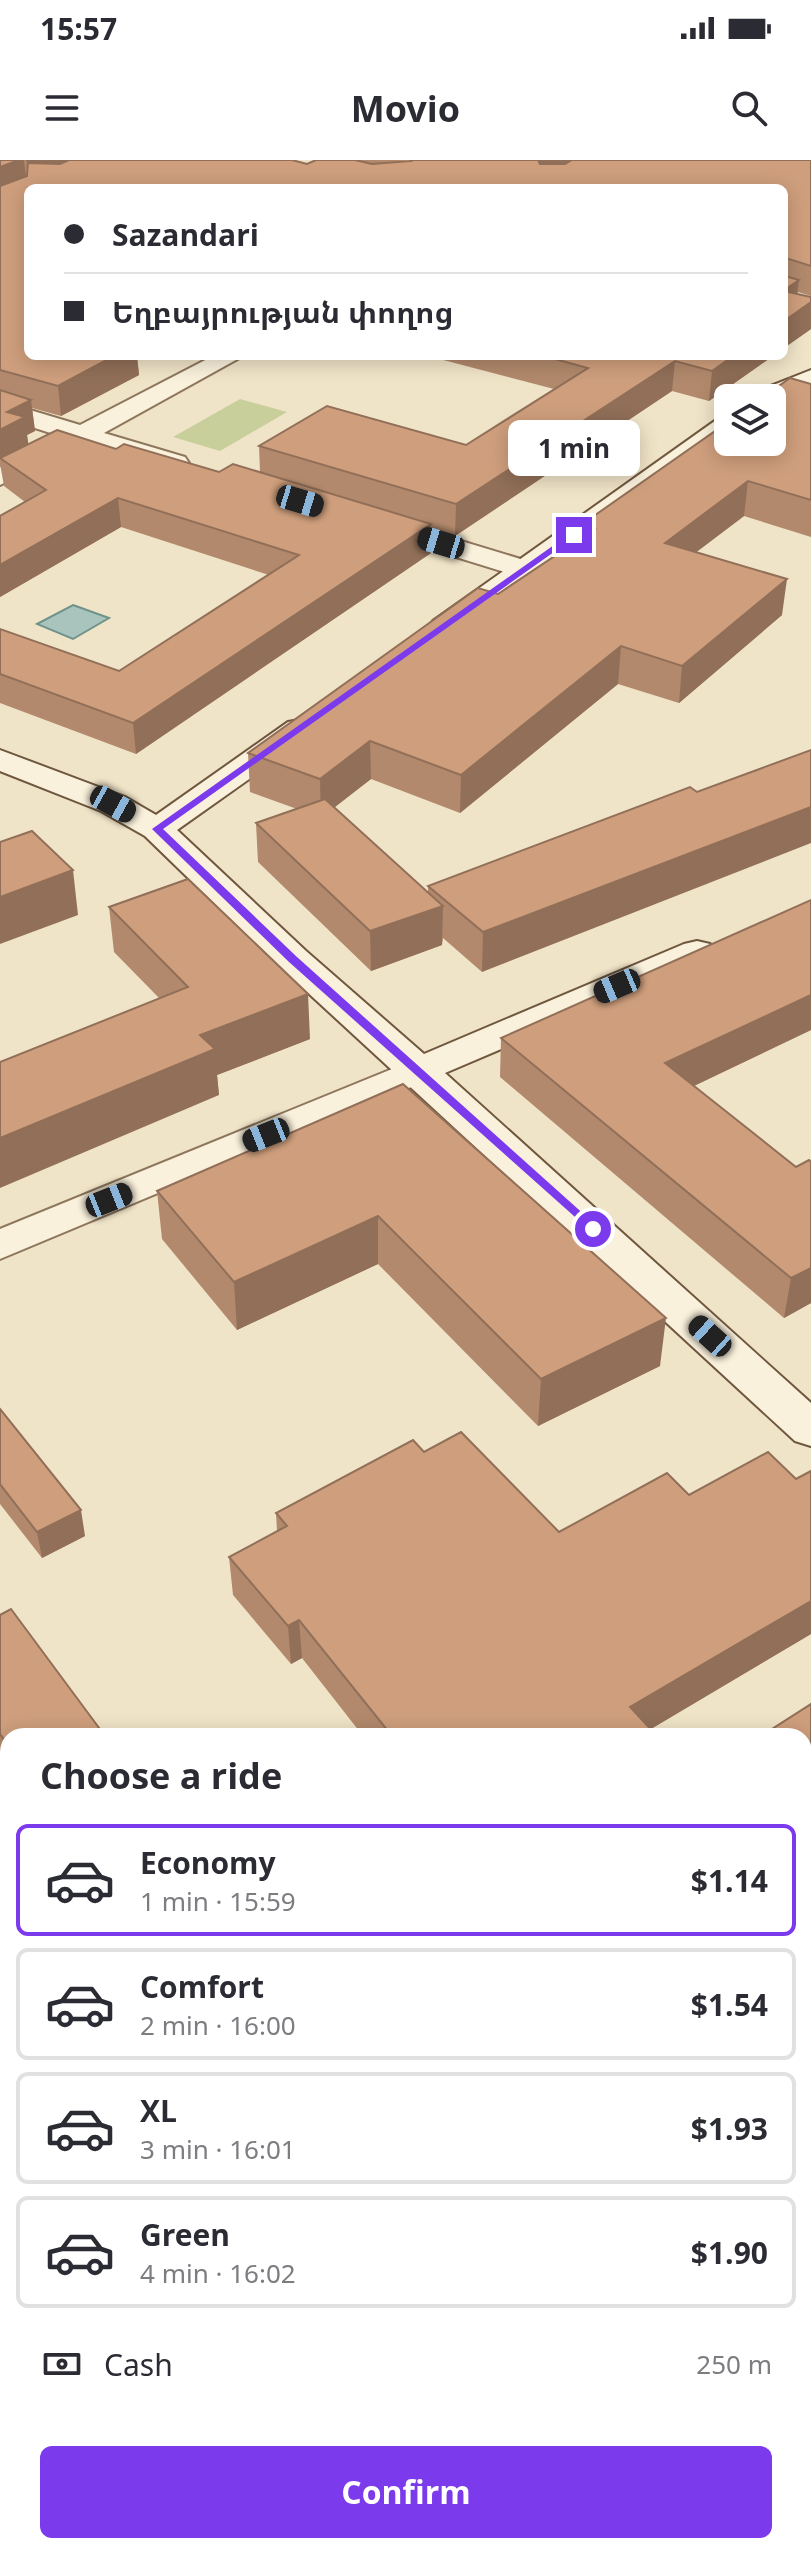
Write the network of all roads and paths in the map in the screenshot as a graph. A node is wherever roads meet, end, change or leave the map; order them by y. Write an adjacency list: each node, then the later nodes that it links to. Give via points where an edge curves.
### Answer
1 (223, 360): 6 (street)
2 (811, 377): 3 (street)
3 (786, 388)
4 (0, 409): 6 (street)
5 (714, 433): 10 (street)
6 (82, 434): 7 (street); 8 (street)
7 (198, 470)
8 (0, 477)
9 (348, 515): 10 (street)
10 (527, 570): 11 (street)
11 (422, 642)
12 (319, 715): 14 (street)
13 (0, 760): 14 (street, via 113,804)
14 (157, 829): 16 (street)
15 (724, 941): 16 (street)
16 (419, 1070): 17 (street); 18 (street)
17 (0, 1245)
18 (811, 1429)

